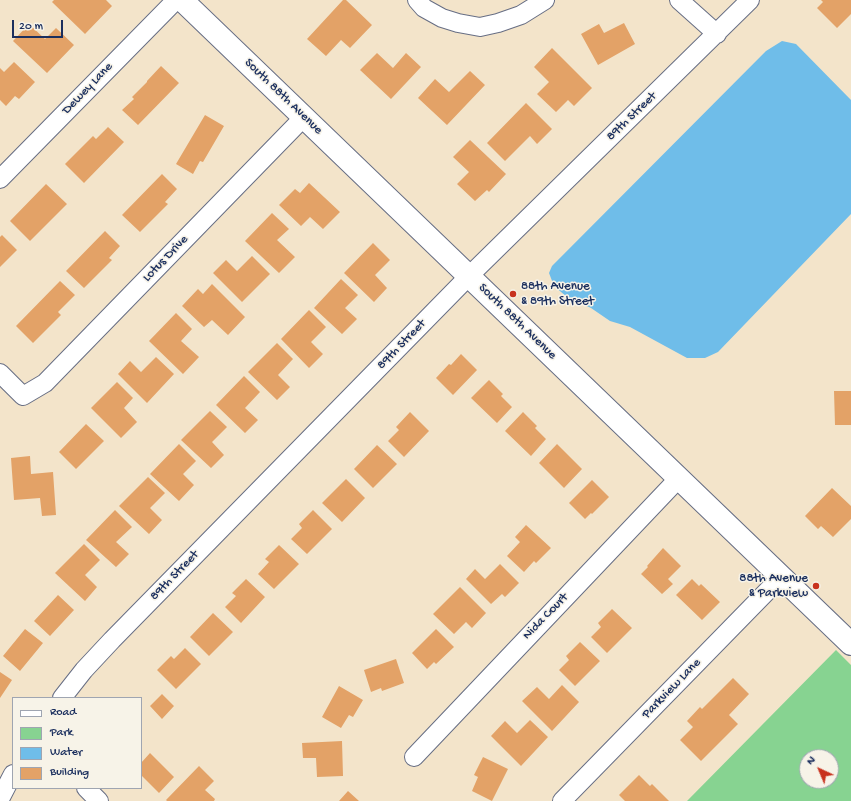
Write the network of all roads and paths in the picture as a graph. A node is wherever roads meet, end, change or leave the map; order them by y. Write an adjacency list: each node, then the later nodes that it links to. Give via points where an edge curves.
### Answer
1 (176, 0): 9 (street, Dewey Lane)
2 (182, 0): 8 (street, South 88th Avenue)
3 (417, 0): 4 (street, via 424,8 442,18 480,27 521,15)
4 (545, 0)
5 (679, 0): 7 (street)
6 (750, 0): 7 (street, 89th Street)
7 (716, 34): 10 (street, 89th Street)
8 (304, 117): 10 (street, South 88th Avenue); 11 (street, Lotus Drive, via 45,383 23,396)
9 (0, 179)
10 (469, 276): 12 (street, South 88th Avenue); 15 (street, 89th Street, via 112,640)
11 (0, 373)
12 (679, 478): 13 (street, South 88th Avenue); 16 (street, Nida Court)
13 (781, 577): 14 (street, South 88th Avenue); 21 (street, Parkview Lane)
14 (851, 644)
15 (63, 697)
16 (414, 757)
17 (12, 776): 19 (street)
18 (87, 789): 20 (street)
19 (0, 799)
20 (99, 801)
21 (562, 801)

